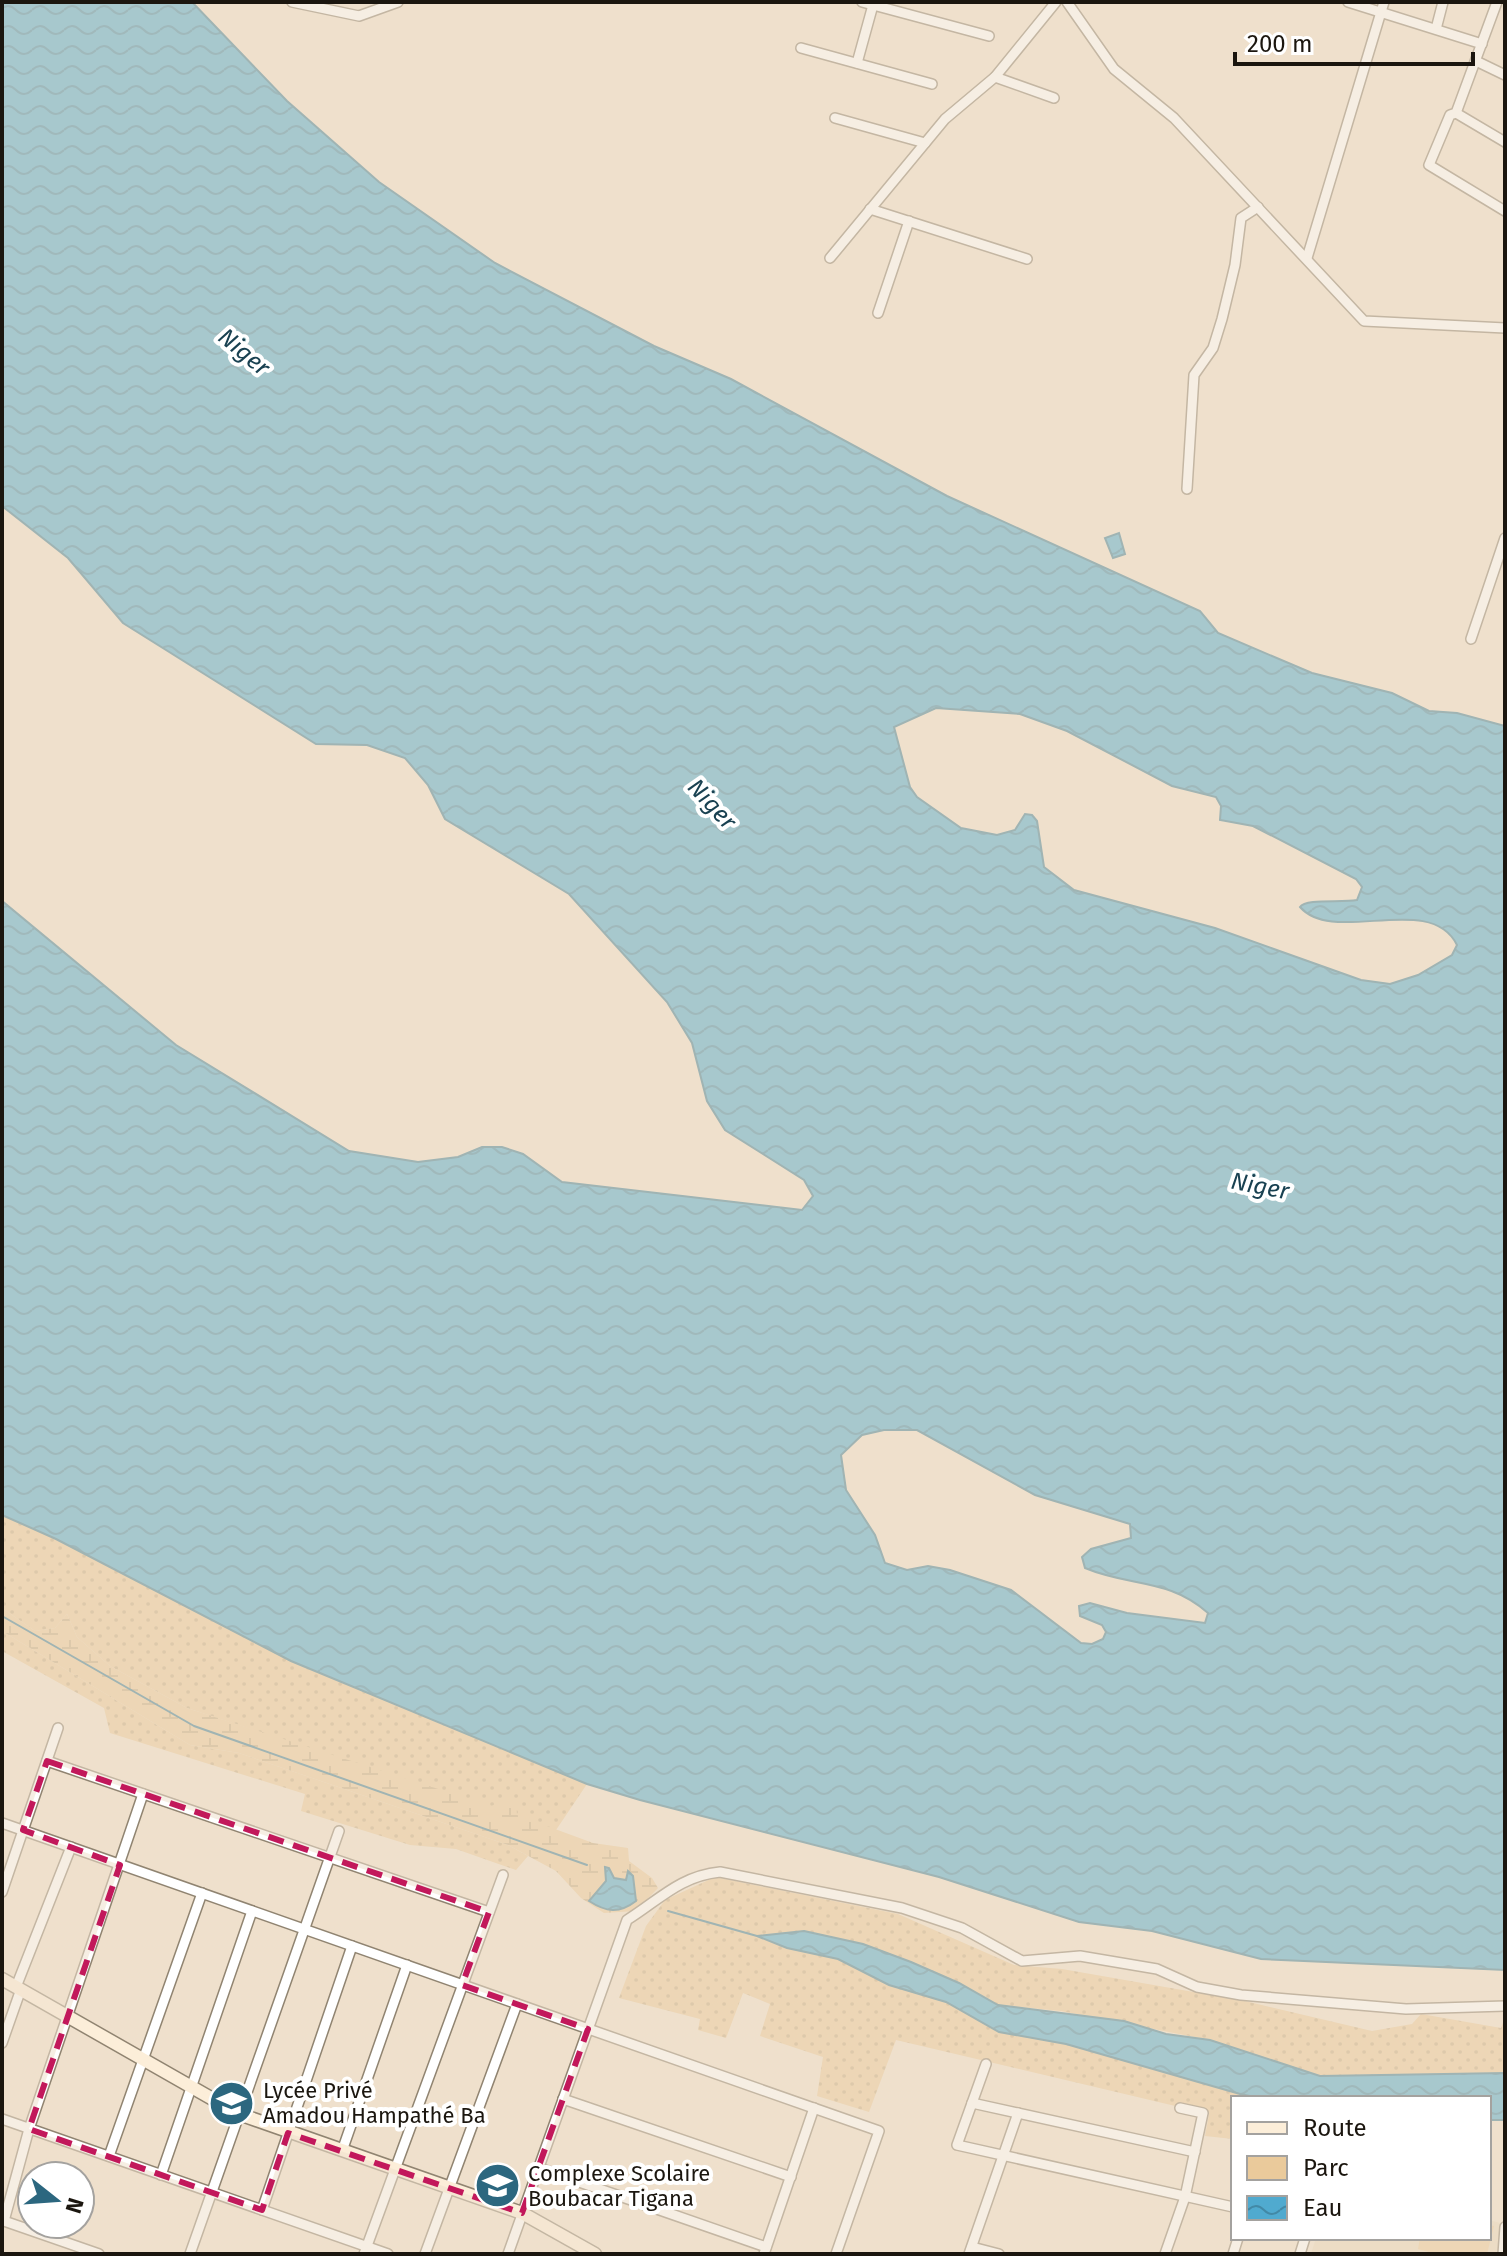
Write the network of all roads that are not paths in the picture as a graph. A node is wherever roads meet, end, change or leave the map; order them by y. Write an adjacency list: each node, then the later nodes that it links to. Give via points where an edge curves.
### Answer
1 (292, 2): 2 (street, via 359,16)
2 (398, 2)
3 (1056, 2): 17 (street)
4 (1068, 2): 24 (street, via 1114,69 1174,118)
5 (1348, 2): 9 (street)
6 (1443, 2): 10 (street)
7 (1497, 2): 12 (street)
8 (867, 3): 11 (street); 15 (street)
9 (1384, 7): 10 (street); 29 (street)
10 (1436, 29): 12 (street)
11 (989, 36)
12 (1482, 44): 14 (street)
13 (801, 48): 15 (street)
14 (1476, 61): 16 (street); 20 (street)
15 (857, 63): 18 (street)
16 (1505, 75)
17 (995, 77): 19 (street); 23 (street)
18 (932, 84)
19 (1054, 98)
20 (1456, 113): 22 (street); 26 (street, via 1450,115 1429,165)
21 (835, 118): 23 (street)
22 (1505, 142)
23 (925, 143): 25 (street)
24 (1258, 207): 29 (street); 33 (street, via 1241,218 1222,319 1213,348 1194,375)
25 (870, 209): 27 (street); 28 (street)
26 (1505, 211)
27 (909, 221): 30 (street); 31 (street)
28 (830, 258)
29 (1307, 258): 32 (street, via 1364,321)
30 (1027, 259)
31 (878, 313)
32 (1505, 328)
33 (1187, 489)
34 (1505, 538): 35 (street)
35 (1471, 639)
36 (58, 1728): 37 (street)
37 (47, 1761): 38 (street); 40 (street)
38 (143, 1794): 43 (street); 44 (street)
39 (2, 1823): 40 (street)
40 (23, 1830): 42 (street); 46 (street)
41 (339, 1831): 43 (street)
42 (71, 1847): 44 (street); 55 (street)
43 (330, 1857): 49 (street); 50 (street)
44 (120, 1865): 47 (street); 58 (street)
45 (503, 1875): 49 (street)
46 (2, 1892)
47 (202, 1893): 48 (street); 61 (street)
48 (252, 1911): 50 (street); 63 (street)
49 (489, 1912): 54 (street)
50 (304, 1929): 51 (street); 69 (street)
51 (352, 1946): 52 (street); 72 (street)
52 (407, 1965): 54 (street); 73 (street)
53 (2, 1979): 55 (main road)
54 (462, 1985): 56 (street); 78 (street)
55 (18, 1988): 58 (main road); 60 (street)
56 (517, 2004): 59 (street); 81 (street)
57 (1505, 2006): 59 (street, via 1406,2009 1241,1995 1197,1987 1157,1969 1080,1956 1022,1961 962,1928 902,1908 720,1872 697,1875 667,1889 627,1920)
58 (67, 2016): 61 (main road); 71 (street)
59 (588, 2029): 64 (street); 66 (street)
60 (2, 2043)
61 (143, 2061): 63 (main road); 75 (street)
62 (986, 2064): 65 (street)
63 (191, 2089): 69 (main road); 79 (street)
64 (563, 2099): 77 (street); 80 (street)
65 (972, 2103): 68 (street); 76 (street, via 957,2145)
66 (814, 2108): 80 (street); 97 (street, via 879,2131)
67 (1180, 2108): 74 (street, via 1203,2113)
68 (1018, 2113): 74 (street); 76 (street)
69 (239, 2114): 72 (main road); 82 (street)
70 (2, 2119): 71 (street)
71 (29, 2129): 75 (street); 91 (street, via 4,2221)
72 (288, 2133): 73 (main road); 85 (street)
73 (342, 2151): 78 (main road)
74 (1195, 2152): 83 (street)
75 (109, 2156): 79 (street)
76 (1004, 2156): 83 (street); 89 (street)
77 (539, 2168): 86 (street); 90 (street)
78 (395, 2169): 81 (main road); 88 (street)
79 (161, 2175): 82 (street)
80 (791, 2177): 90 (street)
81 (450, 2188): 86 (main road); 94 (street)
82 (211, 2192): 85 (street); 92 (street)
83 (1185, 2197): 84 (street); 99 (street)
84 (1231, 2207)
85 (262, 2210): 88 (street)
86 (522, 2213): 95 (street); 96 (main road)
87 (1505, 2227): 100 (street)
88 (365, 2250): 93 (street)
89 (970, 2250): 98 (street)
90 (765, 2251)
91 (99, 2254)
92 (190, 2254)
93 (388, 2254)
94 (425, 2254)
95 (508, 2254)
96 (595, 2254)
97 (836, 2254)
98 (999, 2254)
99 (1165, 2254)
100 (1503, 2254)

